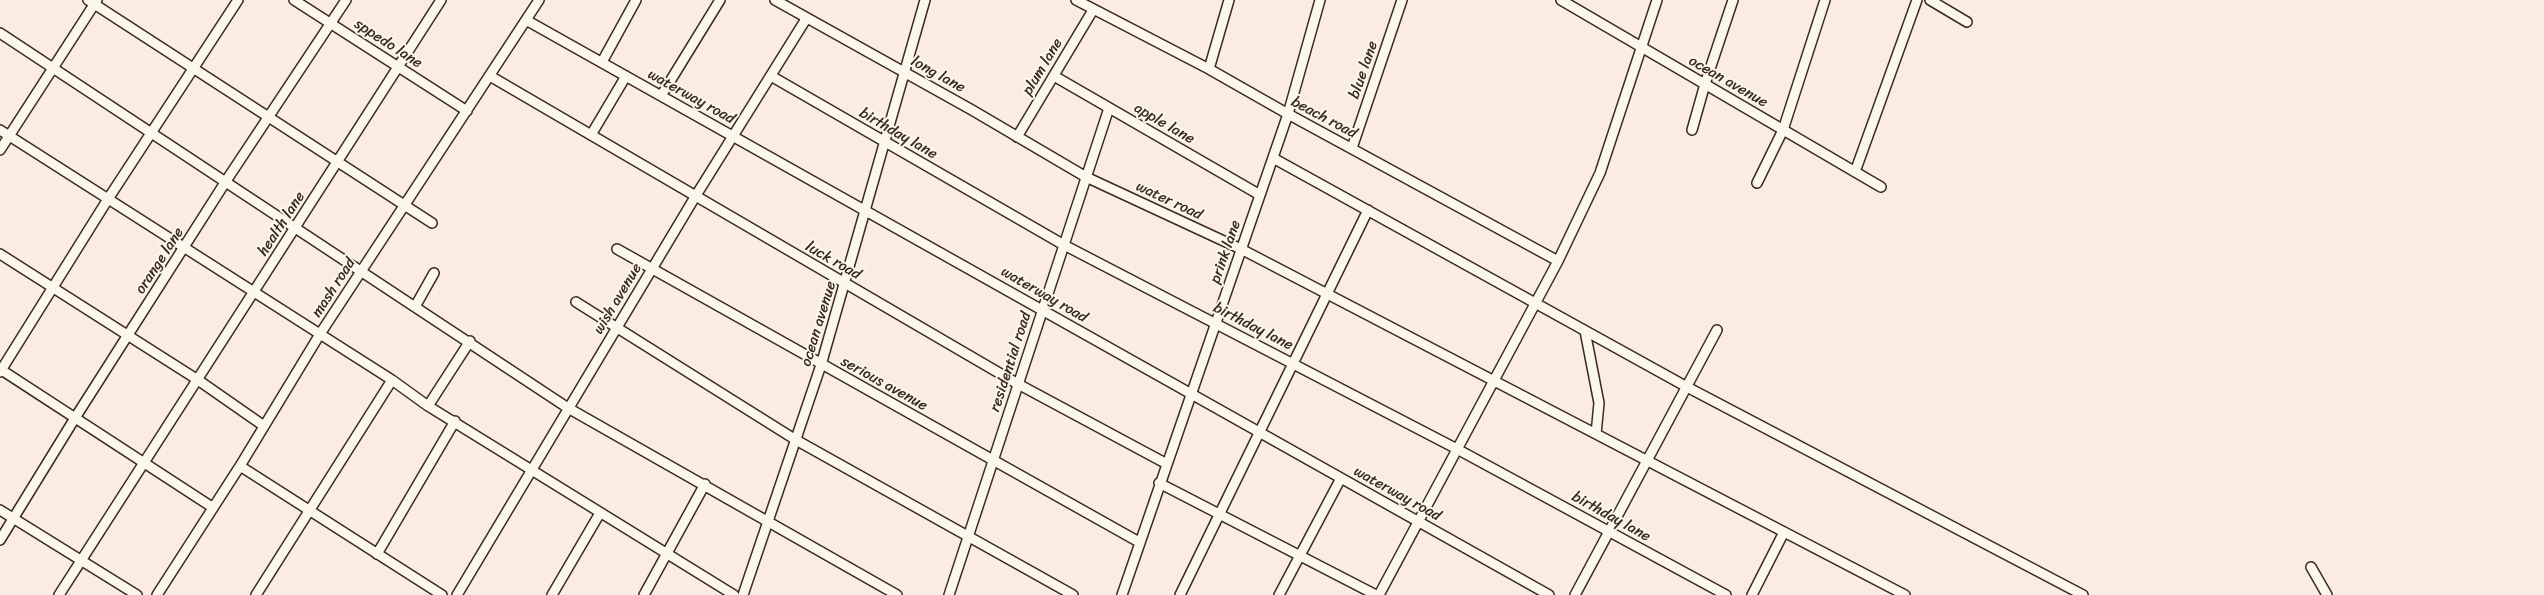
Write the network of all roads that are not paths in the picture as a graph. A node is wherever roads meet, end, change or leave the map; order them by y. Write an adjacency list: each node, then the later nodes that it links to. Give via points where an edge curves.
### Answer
1 (238, 0): 32 (street)
2 (294, 0): 25 (street, sppedo lane)
3 (346, 0): 25 (street, orange lane)
4 (441, 0): 29 (street, health lane)
5 (539, 0): 23 (street, mash road)
6 (636, 0): 28 (street)
7 (720, 0): 39 (street)
8 (776, 0): 22 (street, long lane)
9 (925, 0): 33 (street, ocean avenue)
10 (1076, 0): 21 (street, beach road)
11 (1229, 0): 31 (street)
12 (1320, 0): 42 (street, prink lane)
13 (1402, 0): 53 (street, blue lane)
14 (1561, 0): 27 (street, ocean avenue)
15 (1657, 0): 27 (street)
16 (1733, 0): 38 (street)
17 (1825, 0): 46 (street)
18 (1917, 0): 57 (street)
19 (1930, 0): 24 (street)
20 (93, 1): 30 (street); 32 (street)
21 (1093, 10): 31 (street, beach road); 37 (street, plum lane)
22 (806, 19): 33 (street, long lane); 36 (street, wish avenue)
23 (526, 20): 28 (street, waterway road); 34 (street, mash road)
24 (1967, 22)
25 (330, 24): 29 (street, sppedo lane); 43 (street, orange lane)
26 (0, 33): 30 (street)
27 (1641, 47): 38 (street, ocean avenue); 75 (street, via 1600,173)
28 (602, 62): 35 (street, waterway road)
29 (398, 67): 41 (street, sppedo lane); 56 (street, health lane)
30 (53, 68): 47 (street); 48 (street)
31 (1209, 68): 42 (street, beach road)
32 (194, 69): 43 (street); 47 (street)
33 (905, 72): 51 (street, long lane); 52 (street, ocean avenue)
34 (490, 76): 41 (street, mash road); 49 (street, luck road)
35 (626, 76): 39 (street, waterway road); 49 (street)
36 (771, 76): 50 (street, wish avenue); 52 (street, birthday lane)
37 (1054, 76): 40 (street, apple lane); 51 (street, plum lane)
38 (1705, 84): 45 (street); 46 (street, ocean avenue)
39 (661, 96): 50 (street, waterway road)
40 (1109, 108): 58 (street, residential road); 62 (street, apple lane)
41 (467, 111): 65 (street, mash road)
42 (1288, 114): 53 (street, beach road); 55 (street, prink lane)
43 (268, 117): 56 (street); 59 (street, orange lane)
44 (0, 130): 48 (street)
45 (1692, 130)
46 (1784, 130): 57 (street, ocean avenue); 60 (street)
47 (152, 132): 59 (street); 64 (street)
48 (10, 136): 54 (street); 64 (street)
49 (591, 136): 63 (street, luck road)
50 (734, 137): 63 (street, wish avenue); 67 (street, waterway road)
51 (1017, 137): 58 (street, long lane)
52 (884, 142): 67 (street, ocean avenue); 70 (street, birthday lane)
53 (1352, 148): 75 (street, beach road)
54 (0, 150)
55 (1273, 158): 62 (street, prink lane); 66 (street)
56 (337, 162): 65 (street); 69 (street, health lane)
57 (1855, 172): 61 (street, ocean avenue)
58 (1086, 177): 70 (street, residential road); 72 (street, water road)
59 (226, 181): 69 (street); 71 (street, orange lane)
60 (1757, 183)
61 (1881, 187)
62 (1260, 195): 72 (street, prink lane)
63 (695, 197): 76 (street, wish avenue); 79 (street, luck road)
64 (108, 199): 71 (street); 80 (street)
65 (404, 206): 68 (street); 77 (street, mash road)
66 (1368, 210): 82 (street); 84 (street)
67 (866, 211): 79 (street, ocean avenue); 86 (street, waterway road)
68 (432, 223)
69 (296, 227): 77 (street); 81 (street, health lane)
70 (1064, 244): 86 (street, residential road); 87 (street, birthday lane)
71 (185, 248): 81 (street); 92 (street, orange lane)
72 (1241, 249): 82 (street, water road); 87 (street, prink lane)
73 (617, 250): 76 (street, serious avenue)
74 (0, 254): 80 (street)
75 (1558, 261): 84 (street)
76 (651, 270): 88 (street, wish avenue); 95 (street, serious avenue)
77 (361, 271): 85 (street); 91 (street, mash road)
78 (434, 274): 85 (street)
79 (846, 284): 95 (street, ocean avenue); 100 (street, luck road)
80 (53, 287): 92 (street); 96 (street)
81 (254, 292): 91 (street); 97 (street, health lane)
82 (1327, 294): 94 (street); 99 (street, water road)
83 (576, 302): 88 (street)
84 (1535, 303): 90 (street); 99 (street)
85 (416, 305): 93 (street)
86 (1043, 310): 100 (street, residential road); 102 (street, waterway road)
87 (1217, 324): 94 (street, birthday lane); 102 (street, prink lane)
88 (616, 329): 104 (street, wish avenue); 110 (street)
89 (1717, 330): 101 (street)
90 (1585, 331): 101 (street); 109 (street, via 1599,403)
91 (320, 334): 98 (street); 107 (street, mash road)
92 (128, 336): 97 (street); 105 (street, orange lane)
93 (470, 341): 103 (street); 104 (street)
94 (1293, 364): 108 (street); 111 (street, birthday lane)
95 (822, 365): 110 (street, ocean avenue); 112 (street, serious avenue)
96 (0, 370): 105 (street)
97 (198, 380): 107 (street); 114 (street, health lane)
98 (392, 380): 103 (street); 123 (street)
99 (1494, 381): 109 (street, water road); 111 (street)
100 (1018, 384): 112 (street, residential road); 115 (street, luck road)
101 (1687, 387): 113 (street); 161 (street)
102 (1192, 394): 108 (street, waterway road); 115 (street, prink lane)
103 (428, 406): 106 (street)
104 (568, 408): 117 (street, wish avenue); 120 (street)
105 (75, 418): 114 (street); 126 (street, orange lane)
106 (456, 420): 117 (street); 134 (street)
107 (264, 426): 116 (street, mash road)
108 (1260, 432): 118 (street, waterway road); 125 (street)
109 (1596, 434): 113 (street, water road)
110 (796, 440): 127 (street, ocean avenue); 131 (street)
111 (1457, 449): 128 (street); 129 (street, birthday lane)
112 (993, 460): 131 (street, residential road); 133 (street, serious avenue)
113 (1647, 461): 129 (street); 130 (street, water road)
114 (145, 463): 121 (street); 137 (street, health lane)
115 (1167, 464): 119 (street, prink lane)
116 (240, 466): 121 (street, mash road); 123 (street)
117 (533, 470): 124 (street); 144 (street, wish avenue)
118 (1341, 478): 128 (street, waterway road); 136 (street)
119 (1159, 483): 125 (street); 133 (street, prink lane)
120 (705, 484): 127 (street); 135 (street)
121 (212, 507): 141 (street, mash road)
122 (0, 510): 126 (street)
123 (310, 511): 134 (street); 142 (street)
124 (600, 513): 135 (street); 145 (street)
125 (1220, 514): 136 (street); 153 (street)
126 (13, 519): 132 (street, orange lane); 137 (street)
127 (769, 520): 148 (street, ocean avenue); 149 (street)
128 (1418, 522): 155 (street); 156 (street, waterway road)
129 (1609, 531): 157 (street); 158 (street, birthday lane)
130 (1784, 532): 159 (street); 160 (street, water road)
131 (969, 536): 150 (street, residential road); 151 (street)
132 (0, 540)
133 (1139, 542): 152 (street, prink lane)
134 (377, 554): 143 (street)
135 (666, 555): 146 (street); 147 (street)
136 (1300, 556): 154 (street); 155 (street)
137 (81, 561): 139 (street, health lane); 140 (street)
138 (2311, 567): 162 (street)
139 (59, 595)
140 (136, 595)
141 (157, 595)
142 (256, 595)
143 (442, 595)
144 (457, 595)
145 (552, 595)
146 (644, 595)
147 (734, 595)
148 (744, 595)
149 (897, 595)
150 (949, 595)
151 (1073, 595)
152 (1122, 595)
153 (1180, 595)
154 (1278, 595)
155 (1378, 595)
156 (1549, 595)
157 (1575, 595)
158 (1726, 595)
159 (1752, 595)
160 (1905, 595)
161 (2083, 595)
162 (2327, 595)

